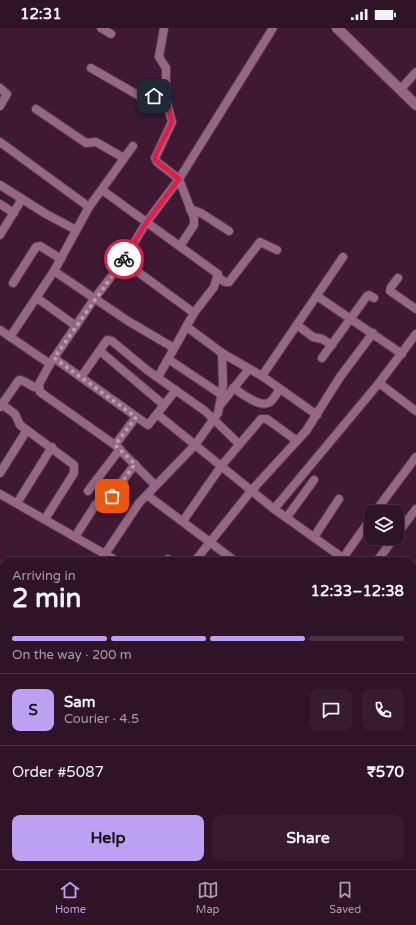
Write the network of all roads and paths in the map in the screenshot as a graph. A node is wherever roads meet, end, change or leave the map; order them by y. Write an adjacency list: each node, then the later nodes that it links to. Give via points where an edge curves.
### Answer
1 (101, 28): 5 (street)
2 (164, 28): 10 (street, via 159,53 166,68)
3 (273, 28): 17 (street)
4 (337, 28): 9 (street)
5 (111, 34)
6 (91, 68): 10 (street, via 148,101 156,95)
7 (416, 72): 9 (street)
8 (0, 88): 12 (street, via 7,94)
9 (400, 90): 11 (street)
10 (166, 99): 17 (street, via 172,122 155,158)
11 (416, 105)
12 (0, 106)
13 (36, 109): 16 (street, via 86,143 96,142)
14 (0, 142): 22 (street)
15 (133, 146): 16 (street)
16 (124, 158): 19 (street)
17 (179, 179): 23 (street); 25 (street)
18 (0, 185): 20 (street)
19 (102, 190): 22 (street); 25 (street)
20 (22, 199): 24 (street); 26 (street)
21 (0, 204): 24 (street)
22 (89, 207): 26 (street)
23 (190, 209): 27 (street, via 202,213); 29 (street, via 194,225)
24 (14, 213): 28 (street)
25 (146, 223): 29 (street); 33 (street)
26 (76, 230): 32 (street)
27 (228, 231)
28 (0, 235)
29 (180, 246): 35 (street, via 216,272)
30 (277, 250): 35 (street, via 260,242 229,282)
31 (343, 257): 38 (street)
32 (61, 259): 34 (street); 37 (street, via 40,246 36,247)
33 (123, 261): 41 (street); 43 (street)
34 (54, 271): 39 (street); 41 (street)
35 (219, 278): 43 (street, via 210,295)
36 (398, 278): 42 (street, via 390,291)
37 (13, 283)
38 (317, 296): 44 (street); 45 (street)
39 (37, 298): 46 (street); 51 (street)
40 (374, 298): 44 (street, via 367,296)
41 (94, 299): 46 (street); 53 (street)
42 (416, 309)
43 (194, 313): 47 (street)
44 (351, 318): 49 (street); 52 (street)
45 (297, 325): 52 (street, via 313,337); 61 (street)
46 (76, 326): 59 (street)
47 (186, 327): 53 (street); 55 (street)
48 (0, 330): 51 (street)
49 (373, 333): 56 (street); 75 (street, via 340,377)
50 (416, 334): 56 (street)
51 (10, 337): 59 (street)
52 (332, 345): 57 (street)
53 (174, 348): 58 (street)
54 (100, 351): 62 (street); 63 (street, via 107,340 112,341); 72 (street)
55 (222, 353): 60 (street); 69 (street)
56 (402, 354): 64 (street)
57 (322, 358)
58 (168, 359): 63 (street); 69 (street)
59 (52, 361): 62 (street); 65 (street)
60 (249, 369): 61 (street); 66 (street)
61 (262, 376): 67 (street)
62 (81, 377): 76 (street)
63 (158, 377): 68 (street)
64 (379, 383): 73 (street); 97 (street)
65 (39, 388): 71 (street, via 19,380); 83 (street, via 45,396)
66 (233, 388): 67 (street, via 264,404 272,400); 70 (street)
67 (280, 389): 75 (street)
68 (176, 390): 72 (street); 77 (street)
69 (222, 395): 70 (street)
70 (221, 404): 77 (street)
71 (1, 405): 78 (street, via 15,414 20,425)
72 (164, 405): 74 (street)
73 (416, 411)
74 (157, 414): 76 (street, via 148,424); 81 (street)
75 (317, 415): 79 (street)
76 (136, 417): 83 (street)
77 (215, 419): 80 (street); 81 (street)
78 (27, 430): 82 (street); 87 (street)
79 (298, 441): 80 (street, via 265,418); 91 (street)
80 (239, 444): 86 (street)
81 (195, 445): 86 (street); 89 (street)
82 (52, 447): 95 (street); 100 (street, via 71,461 75,469)
83 (117, 447): 85 (street); 90 (street)
84 (416, 457): 96 (street)
85 (135, 464): 89 (street); 104 (street, via 112,496 96,504)
86 (222, 466): 91 (street); 101 (street)
87 (0, 473)
88 (314, 480): 99 (street)
89 (155, 485): 93 (street)
90 (88, 491)
91 (251, 491): 97 (street); 106 (street)
92 (0, 494): 95 (street)
93 (147, 494): 101 (street); 108 (street)
94 (339, 499): 105 (street)
95 (17, 503): 100 (street)
96 (380, 505)
97 (274, 509): 99 (street)
98 (416, 509): 102 (street)
99 (287, 517): 105 (street)
100 (44, 519): 104 (street)
101 (183, 521): 106 (street)
102 (404, 525)
103 (364, 529): 113 (street)
104 (74, 536): 108 (street)
105 (314, 537): 112 (street)
106 (210, 542): 110 (street); 111 (street)
107 (389, 545): 114 (street)
108 (105, 554): 109 (street)
109 (110, 557)
110 (198, 557)
111 (230, 557)
112 (340, 557)
113 (346, 557)
114 (380, 557)

